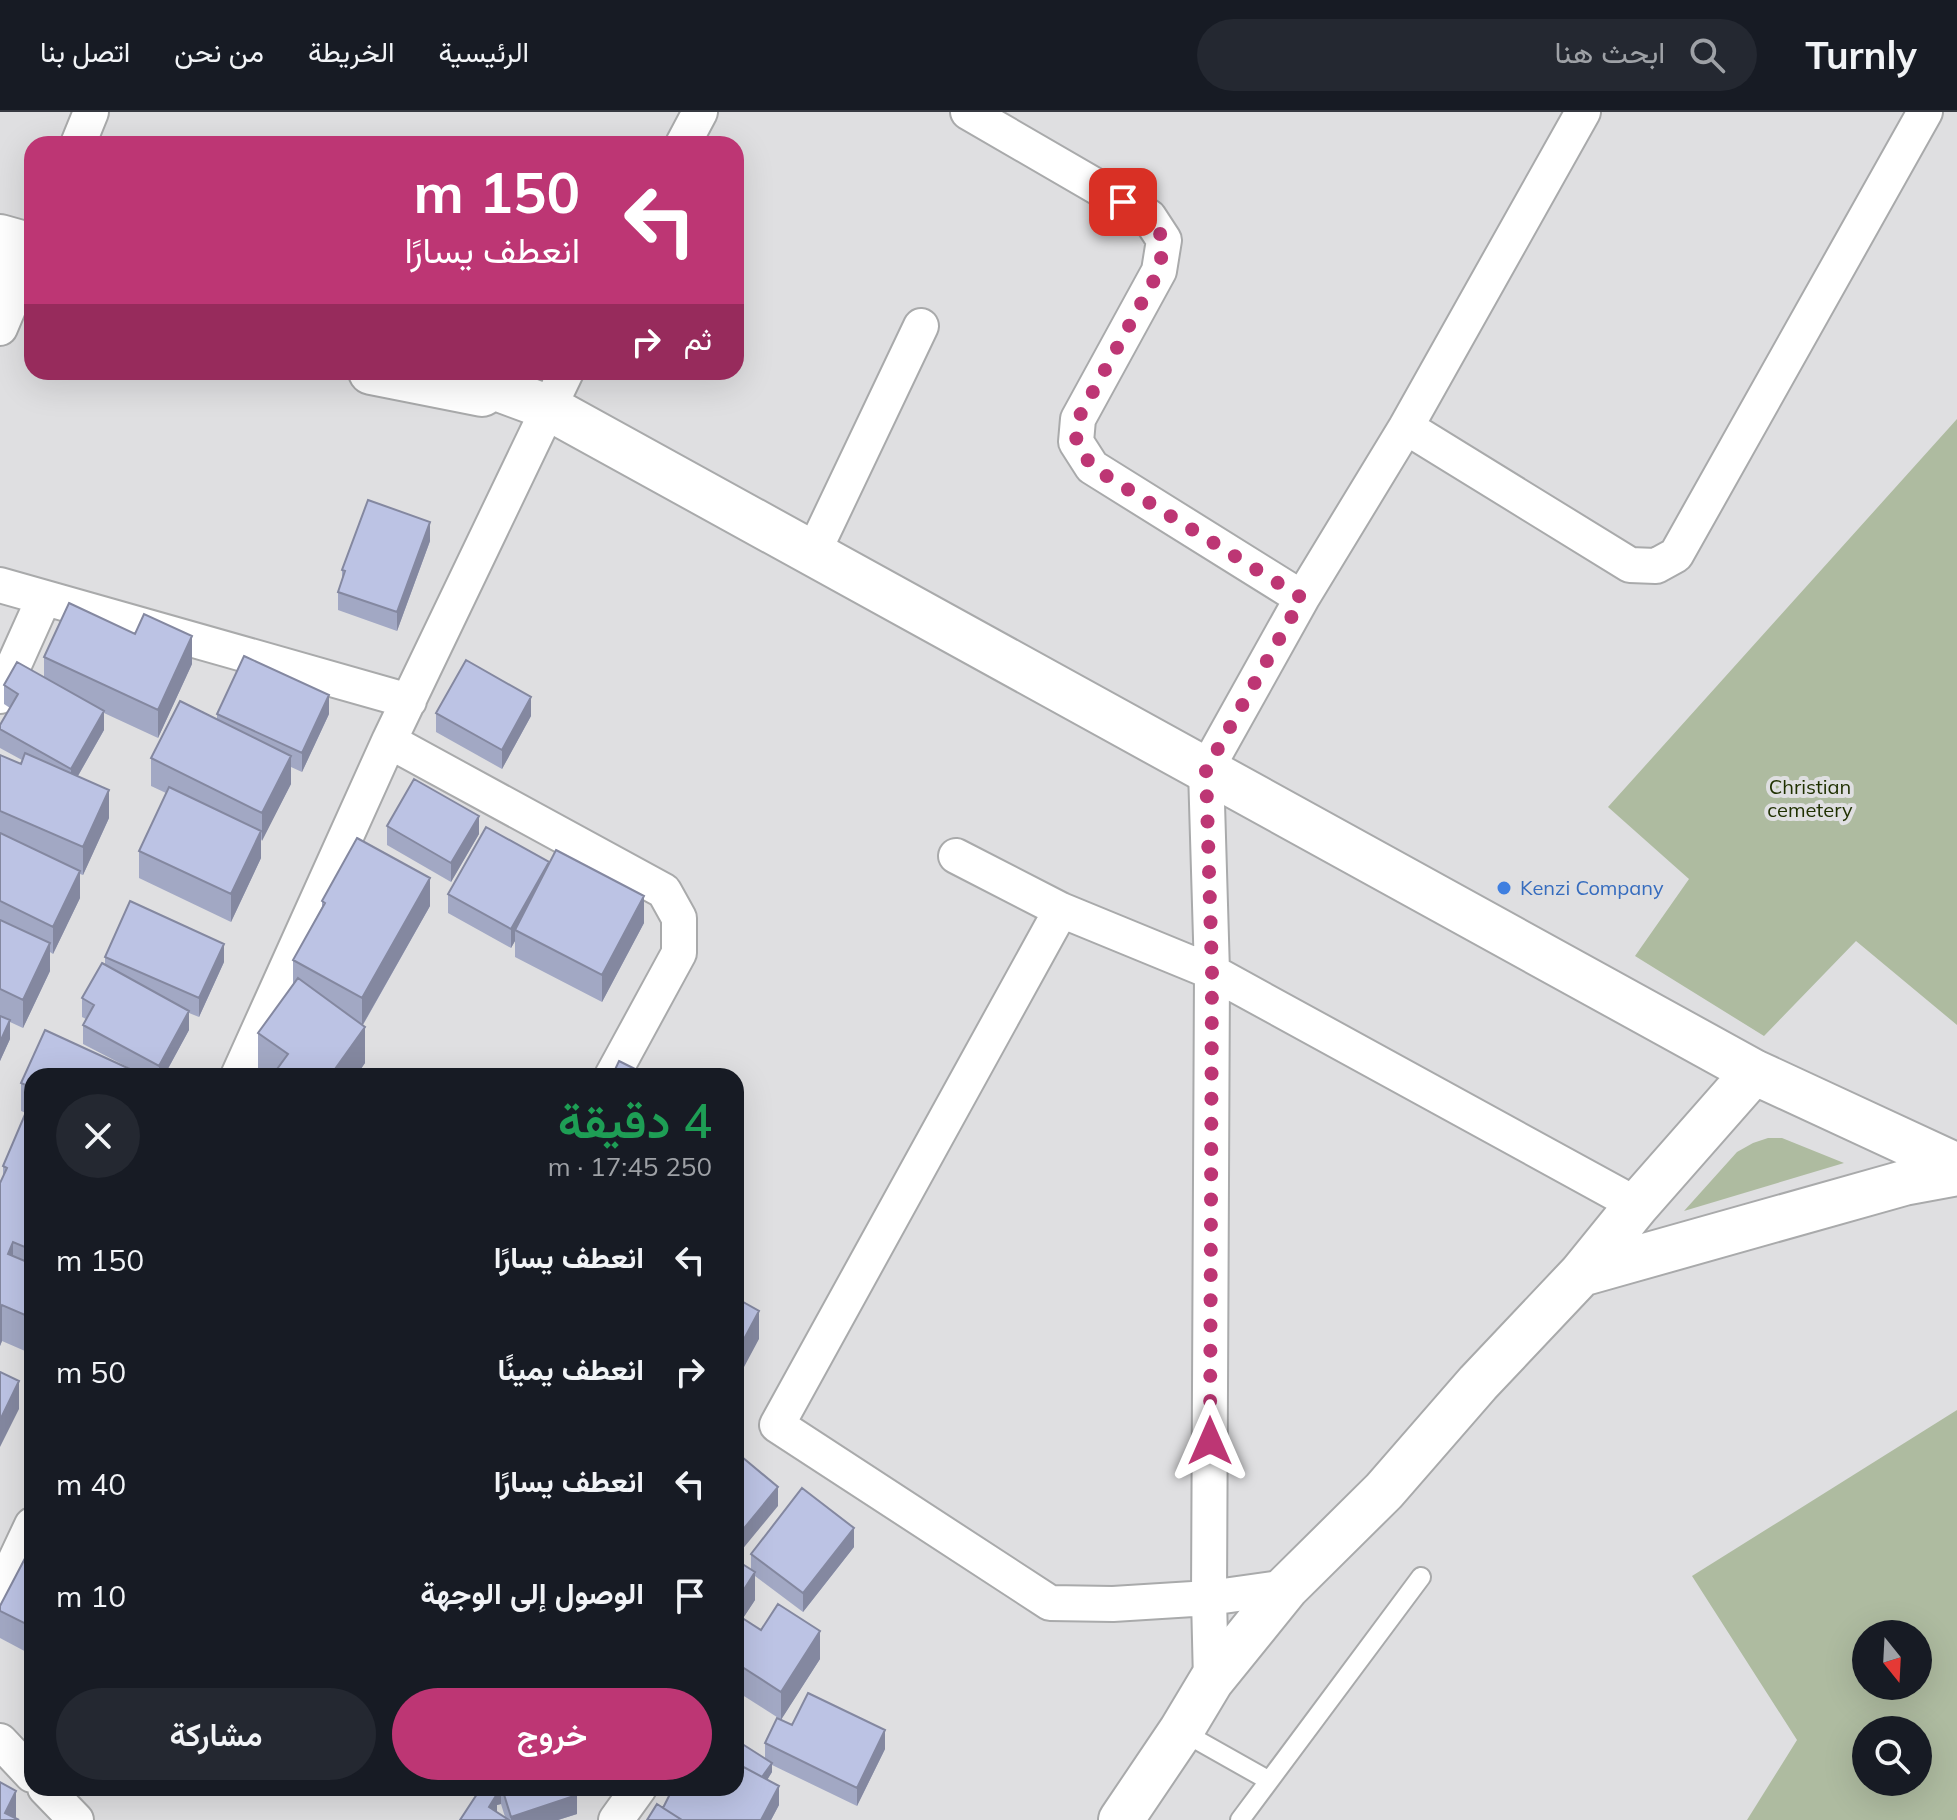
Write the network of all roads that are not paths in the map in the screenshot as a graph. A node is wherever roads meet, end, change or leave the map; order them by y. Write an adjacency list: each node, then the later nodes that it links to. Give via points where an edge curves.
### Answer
1 (91, 112): 6 (street)
2 (968, 112): 19 (street, via 1149,217 1164,240 1159,271 1078,419 1076,442 1092,467)
3 (1583, 112): 15 (street)
4 (1925, 112): 15 (street, via 1676,555 1656,566 1630,565)
5 (698, 113): 7 (street)
6 (81, 136)
7 (687, 136)
8 (0, 237): 9 (street)
9 (24, 266): 11 (street)
10 (921, 326): 16 (street)
11 (0, 328)
12 (453, 380): 14 (street)
13 (499, 380): 14 (street)
14 (556, 390): 16 (street); 21 (street)
15 (1406, 427): 19 (street)
16 (813, 553): 23 (street)
17 (0, 585): 18 (street)
18 (44, 598): 20 (street); 21 (street)
19 (1302, 598): 23 (street)
20 (0, 696)
21 (409, 701): 22 (street)
22 (389, 741): 27 (street); 28 (street, via 664,891 679,918 679,953)
23 (1206, 770): 26 (street); 29 (street)
24 (956, 856): 25 (street)
25 (1061, 910): 26 (street); 38 (street, via 777,1425 1050,1603)
26 (1212, 972): 32 (street); 38 (street)
27 (242, 1068)
28 (616, 1068)
29 (1754, 1072): 30 (street); 32 (street)
30 (1957, 1166)
31 (1957, 1173): 33 (street, via 1904,1183)
32 (1637, 1205): 33 (street)
33 (1581, 1274): 36 (street, via 1384,1491)
34 (24, 1542): 37 (street)
35 (1421, 1577): 43 (lane)
36 (1287, 1587): 38 (street); 39 (street)
37 (0, 1593)
38 (1209, 1598): 39 (street)
39 (1211, 1681): 40 (street)
40 (1181, 1731): 43 (lane); 48 (street)
41 (0, 1741): 42 (street)
42 (24, 1766)
43 (1268, 1780): 49 (lane)
44 (53, 1796): 46 (street)
45 (633, 1796): 47 (street)
46 (76, 1820)
47 (616, 1820)
48 (1121, 1820)
49 (1240, 1820)

